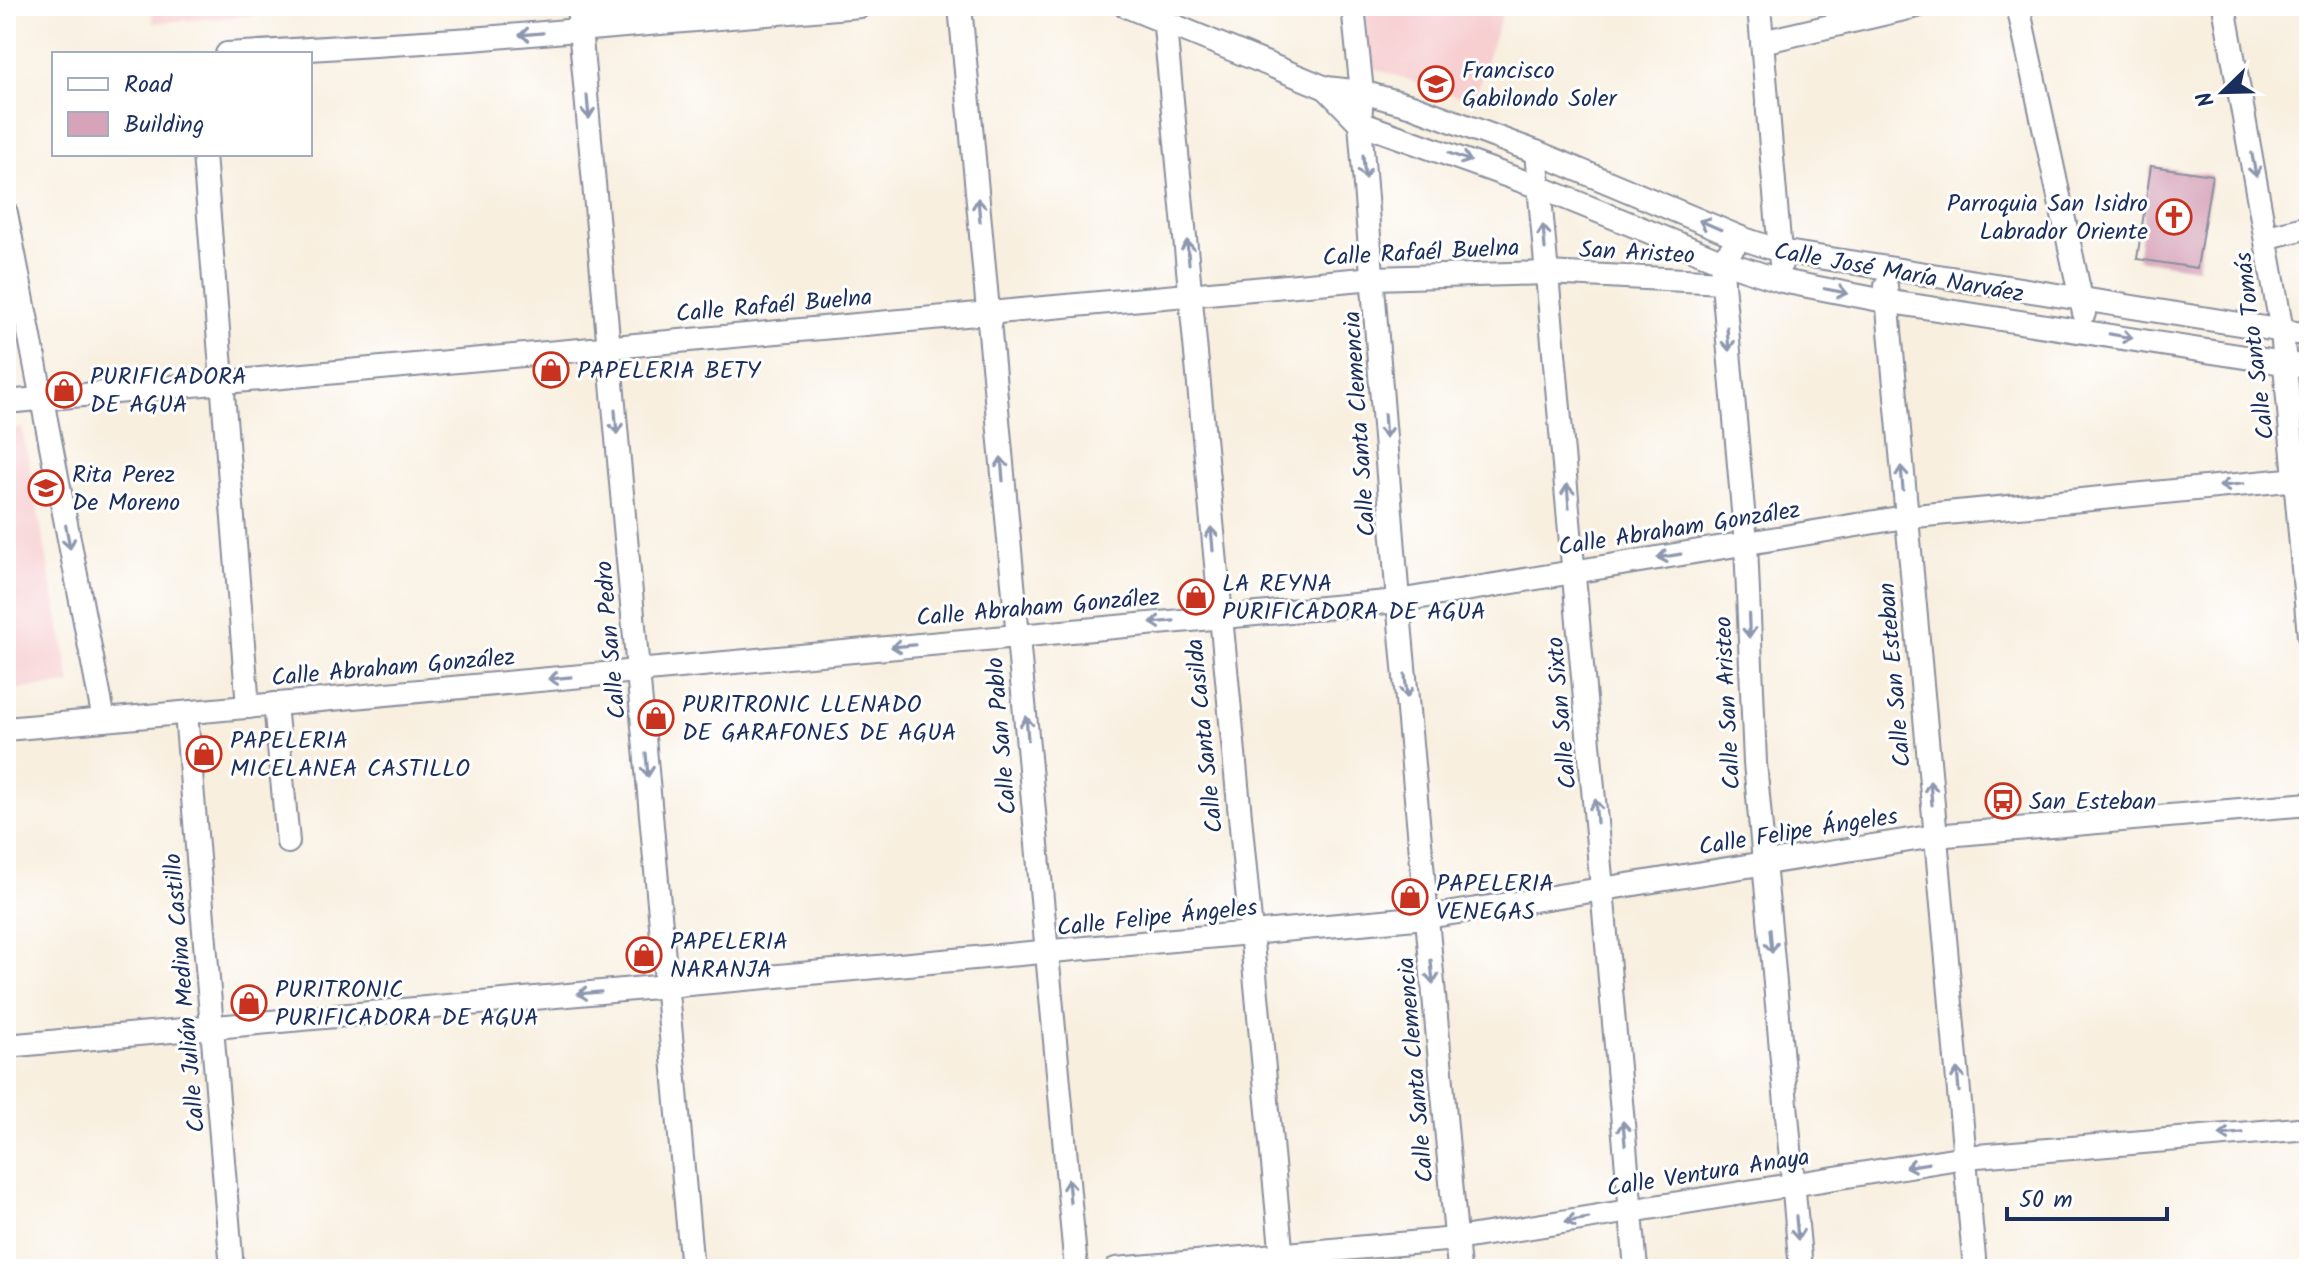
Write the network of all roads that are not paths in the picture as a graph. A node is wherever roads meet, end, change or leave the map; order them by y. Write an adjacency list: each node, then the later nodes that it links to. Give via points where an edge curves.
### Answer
1 (578, 6): 11 (street, Calle San Pedro)
2 (860, 6): 11 (street)
3 (960, 6): 33 (street, Calle San Pablo, one-way to 3)
4 (1126, 6): 10 (street, Calle José María Narváez)
5 (1353, 6): 15 (street, Calle Santa Clemencia)
6 (1759, 6): 12 (street)
7 (1917, 6): 12 (street)
8 (2018, 6): 31 (street)
9 (2224, 6): 22 (street, Calle Santo Tomás, one-way to 22)
10 (1165, 14): 14 (street, Calle José María Narváez); 30 (street, Calle Santa Casilda, one-way to 10)
11 (581, 30): 13 (street, one-way to 13); 37 (street, Calle San Pedro, one-way to 37)
12 (1762, 42): 24 (street)
13 (256, 52)
14 (1326, 88): 15 (street, Calle José María Narváez); 16 (street, Calle José María Narváez)
15 (1362, 92): 16 (street, Calle Santa Clemencia); 17 (street, Calle José María Narváez)
16 (1360, 123): 19 (street, Calle José María Narváez, one-way to 19); 28 (street, Calle Santa Clemencia, one-way to 28)
17 (1536, 152): 19 (street, Calle San Sixto); 23 (street, Calle José María Narváez, one-way to 17)
18 (204, 156): 40 (street)
19 (1539, 187): 26 (street, Calle José María Narváez); 27 (street, Calle San Sixto, one-way to 19)
20 (6, 213): 41 (street)
21 (2309, 227): 22 (street)
22 (2268, 237): 35 (street, Calle Santo Tomás)
23 (1741, 238): 24 (street, Calle José María Narváez); 26 (street)
24 (1780, 251): 25 (street, Calle José María Narváez); 29 (street)
25 (1886, 268): 31 (street, Calle José María Narváez); 32 (street, Calle San Esteban)
26 (1722, 272): 27 (street, San Aristeo); 29 (street, Calle José María Narváez); 45 (street, Calle San Aristeo, one-way to 45)
27 (1547, 273): 28 (street, Calle Rafaél Buelna); 46 (street, Calle San Sixto, one-way to 27)
28 (1374, 278): 30 (street, Calle Rafaél Buelna); 47 (street, Calle Santa Clemencia, one-way to 47)
29 (1782, 281): 32 (street, Calle José María Narváez, one-way to 32)
30 (1192, 294): 33 (street, Calle Rafaél Buelna); 48 (street, Calle Santa Casilda, one-way to 30)
31 (2082, 299): 34 (street); 35 (street, Calle José María Narváez)
32 (1885, 301): 34 (street, Calle José María Narváez); 44 (street, Calle San Esteban, one-way to 32)
33 (988, 311): 37 (street, Calle Rafaél Buelna); 49 (street, Calle San Pablo, one-way to 33)
34 (2087, 330): 38 (street, Calle José María Narváez, one-way to 38)
35 (2282, 331): 36 (street, Calle José María Narváez); 38 (street, Calle Santo Tomás)
36 (2309, 335)
37 (609, 346): 40 (street, Calle Rafaél Buelna); 51 (street, Calle San Pedro, one-way to 51)
38 (2286, 363): 39 (street, Calle José María Narváez); 43 (street, Calle Santo Tomás)
39 (2309, 367)
40 (222, 382): 41 (street, Calle Rafaél Buelna); 53 (street)
41 (42, 398): 42 (street, Calle Rafaél Buelna); 55 (street, one-way to 55)
42 (6, 402)
43 (2302, 478): 44 (street, Calle Abraham González, one-way to 44); 50 (street, Calle Santo Tomás)
44 (1905, 517): 45 (street, Calle Abraham González); 58 (street, Calle San Esteban, one-way to 44)
45 (1746, 544): 46 (street, Calle Abraham González, one-way to 46); 60 (street, Calle San Aristeo, one-way to 60)
46 (1575, 572): 47 (street, Calle Abraham González); 61 (street, Calle San Sixto, one-way to 46)
47 (1398, 601): 48 (street, Calle Abraham González); 62 (street, Calle Santa Clemencia, one-way to 62)
48 (1219, 617): 49 (street, Calle Abraham González, one-way to 49); 63 (street, Calle Santa Casilda)
49 (1018, 635): 51 (street, Calle Abraham González, one-way to 51); 64 (street, Calle San Pablo, one-way to 49)
50 (2309, 636)
51 (638, 671): 52 (street, Calle Abraham González, one-way to 52); 65 (street, Calle San Pedro, one-way to 65)
52 (275, 704): 53 (street, Calle Abraham González); 59 (street)
53 (248, 707): 54 (street, Calle Abraham González)
54 (186, 713): 55 (street, Calle Abraham González); 66 (street, Calle Julián Medina Castillo)
55 (104, 720): 56 (street, Calle Abraham González)
56 (6, 729)
57 (2309, 804): 58 (street, Calle Felipe Ángeles)
58 (1935, 836): 60 (street, Calle Felipe Ángeles); 69 (street, Calle San Esteban, one-way to 58)
59 (288, 842)
60 (1764, 863): 61 (street, Calle Felipe Ángeles); 70 (street, Calle San Aristeo, one-way to 70)
61 (1603, 889): 62 (street, Calle Felipe Ángeles); 71 (street, Calle San Sixto, one-way to 61)
62 (1427, 917): 63 (street, Calle Felipe Ángeles); 72 (street, Calle Santa Clemencia, one-way to 72)
63 (1250, 933): 64 (street, Calle Felipe Ángeles); 73 (street, Calle Santa Casilda)
64 (1048, 954): 65 (street, Calle Felipe Ángeles); 76 (street, Calle San Pablo, one-way to 64)
65 (667, 986): 66 (street, Calle Felipe Ángeles, one-way to 66); 75 (street, Calle San Pedro)
66 (215, 1027): 67 (street, Calle Felipe Ángeles); 74 (street, Calle Julián Medina Castillo)
67 (6, 1046)
68 (2309, 1128): 69 (street, Calle Ventura Anaya, one-way to 69)
69 (1965, 1157): 70 (street, Calle Ventura Anaya, one-way to 70); 81 (street, Calle San Esteban)
70 (1793, 1185): 71 (street, Calle Ventura Anaya); 80 (street, Calle San Aristeo, one-way to 80)
71 (1631, 1211): 72 (street, Calle Ventura Anaya, one-way to 72); 79 (street, Calle San Sixto)
72 (1456, 1239): 73 (street, Calle Ventura Anaya); 78 (street, Calle Santa Clemencia)
73 (1282, 1262): 77 (street, Calle Ventura Anaya)
74 (232, 1269)
75 (692, 1269)
76 (1076, 1269)
77 (1116, 1269)
78 (1459, 1269)
79 (1636, 1269)
80 (1801, 1269)
81 (1975, 1269)

